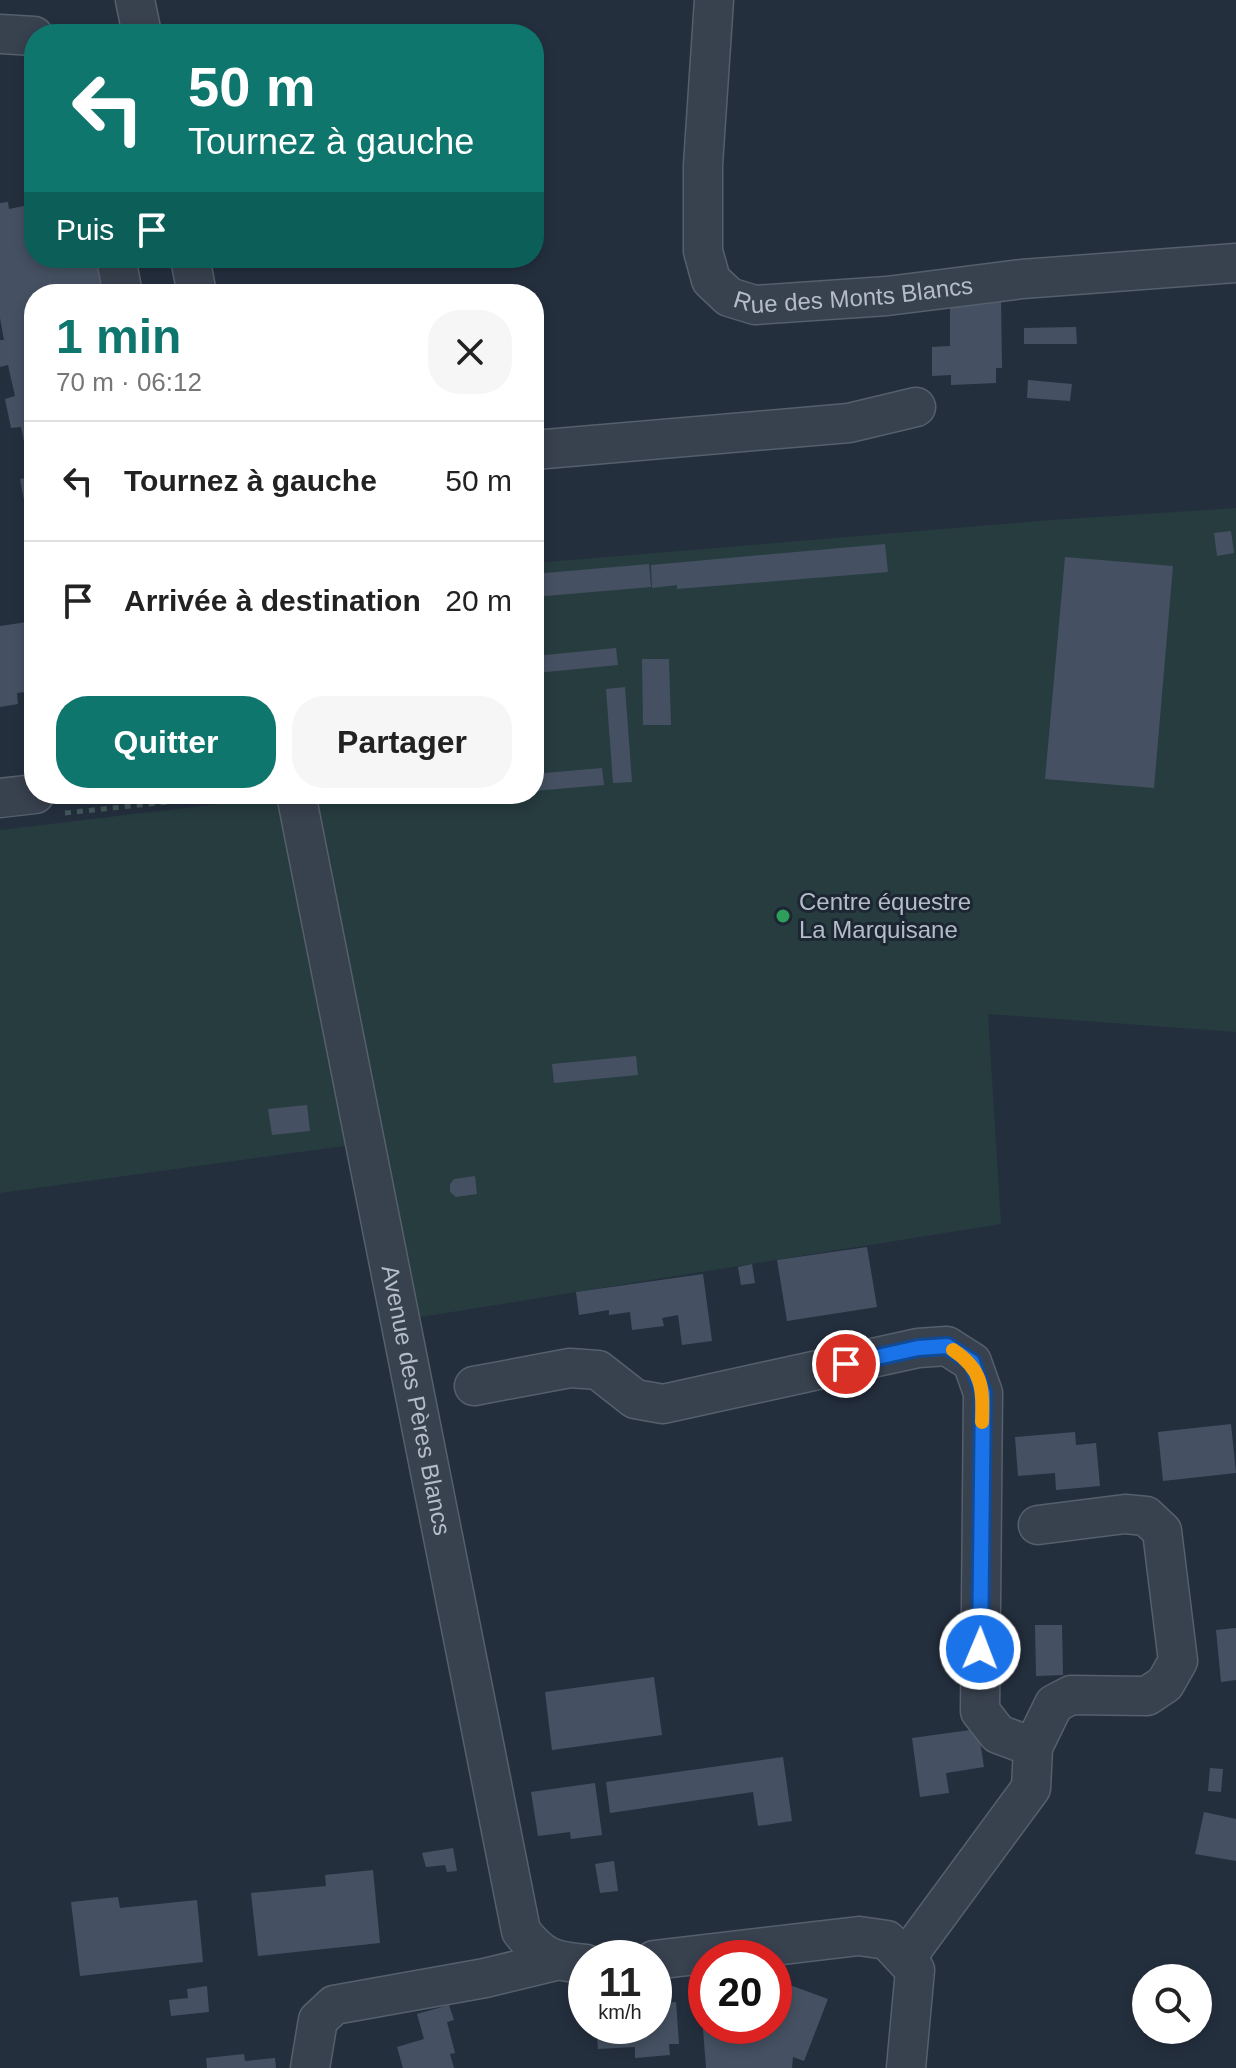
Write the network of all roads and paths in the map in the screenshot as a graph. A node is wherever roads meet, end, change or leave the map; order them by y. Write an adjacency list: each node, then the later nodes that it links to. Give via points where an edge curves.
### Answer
1 (135, 0): 3 (street)
2 (714, 0): 6 (street, Rue des Monts Blancs, via 703,251 711,280 729,297 755,305)
3 (140, 24)
4 (0, 34): 5 (street)
5 (24, 35)
6 (1236, 263)
7 (916, 407): 8 (street, via 849,423)
8 (544, 449)
9 (0, 798): 10 (street)
10 (24, 801)
11 (298, 804): 17 (street, Avenue des Pères Blancs, via 521,1931 536,1950)
12 (474, 1386): 14 (street, via 570,1368 598,1370 635,1399 663,1404 918,1348 947,1346 972,1362 983,1393 980,1711 998,1734)
13 (1038, 1525): 14 (street, via 1125,1514 1146,1516 1162,1531 1178,1661 1165,1684 1147,1696 1071,1695 1054,1704)
14 (1033, 1747): 16 (street, via 1031,1788)
15 (672, 1958): 16 (street, via 859,1936 887,1940)
16 (906, 1958): 20 (street, via 915,1970)
17 (568, 1961)
18 (568, 1963): 19 (street, via 334,2005 318,2020)
19 (310, 2068)
20 (906, 2068)

